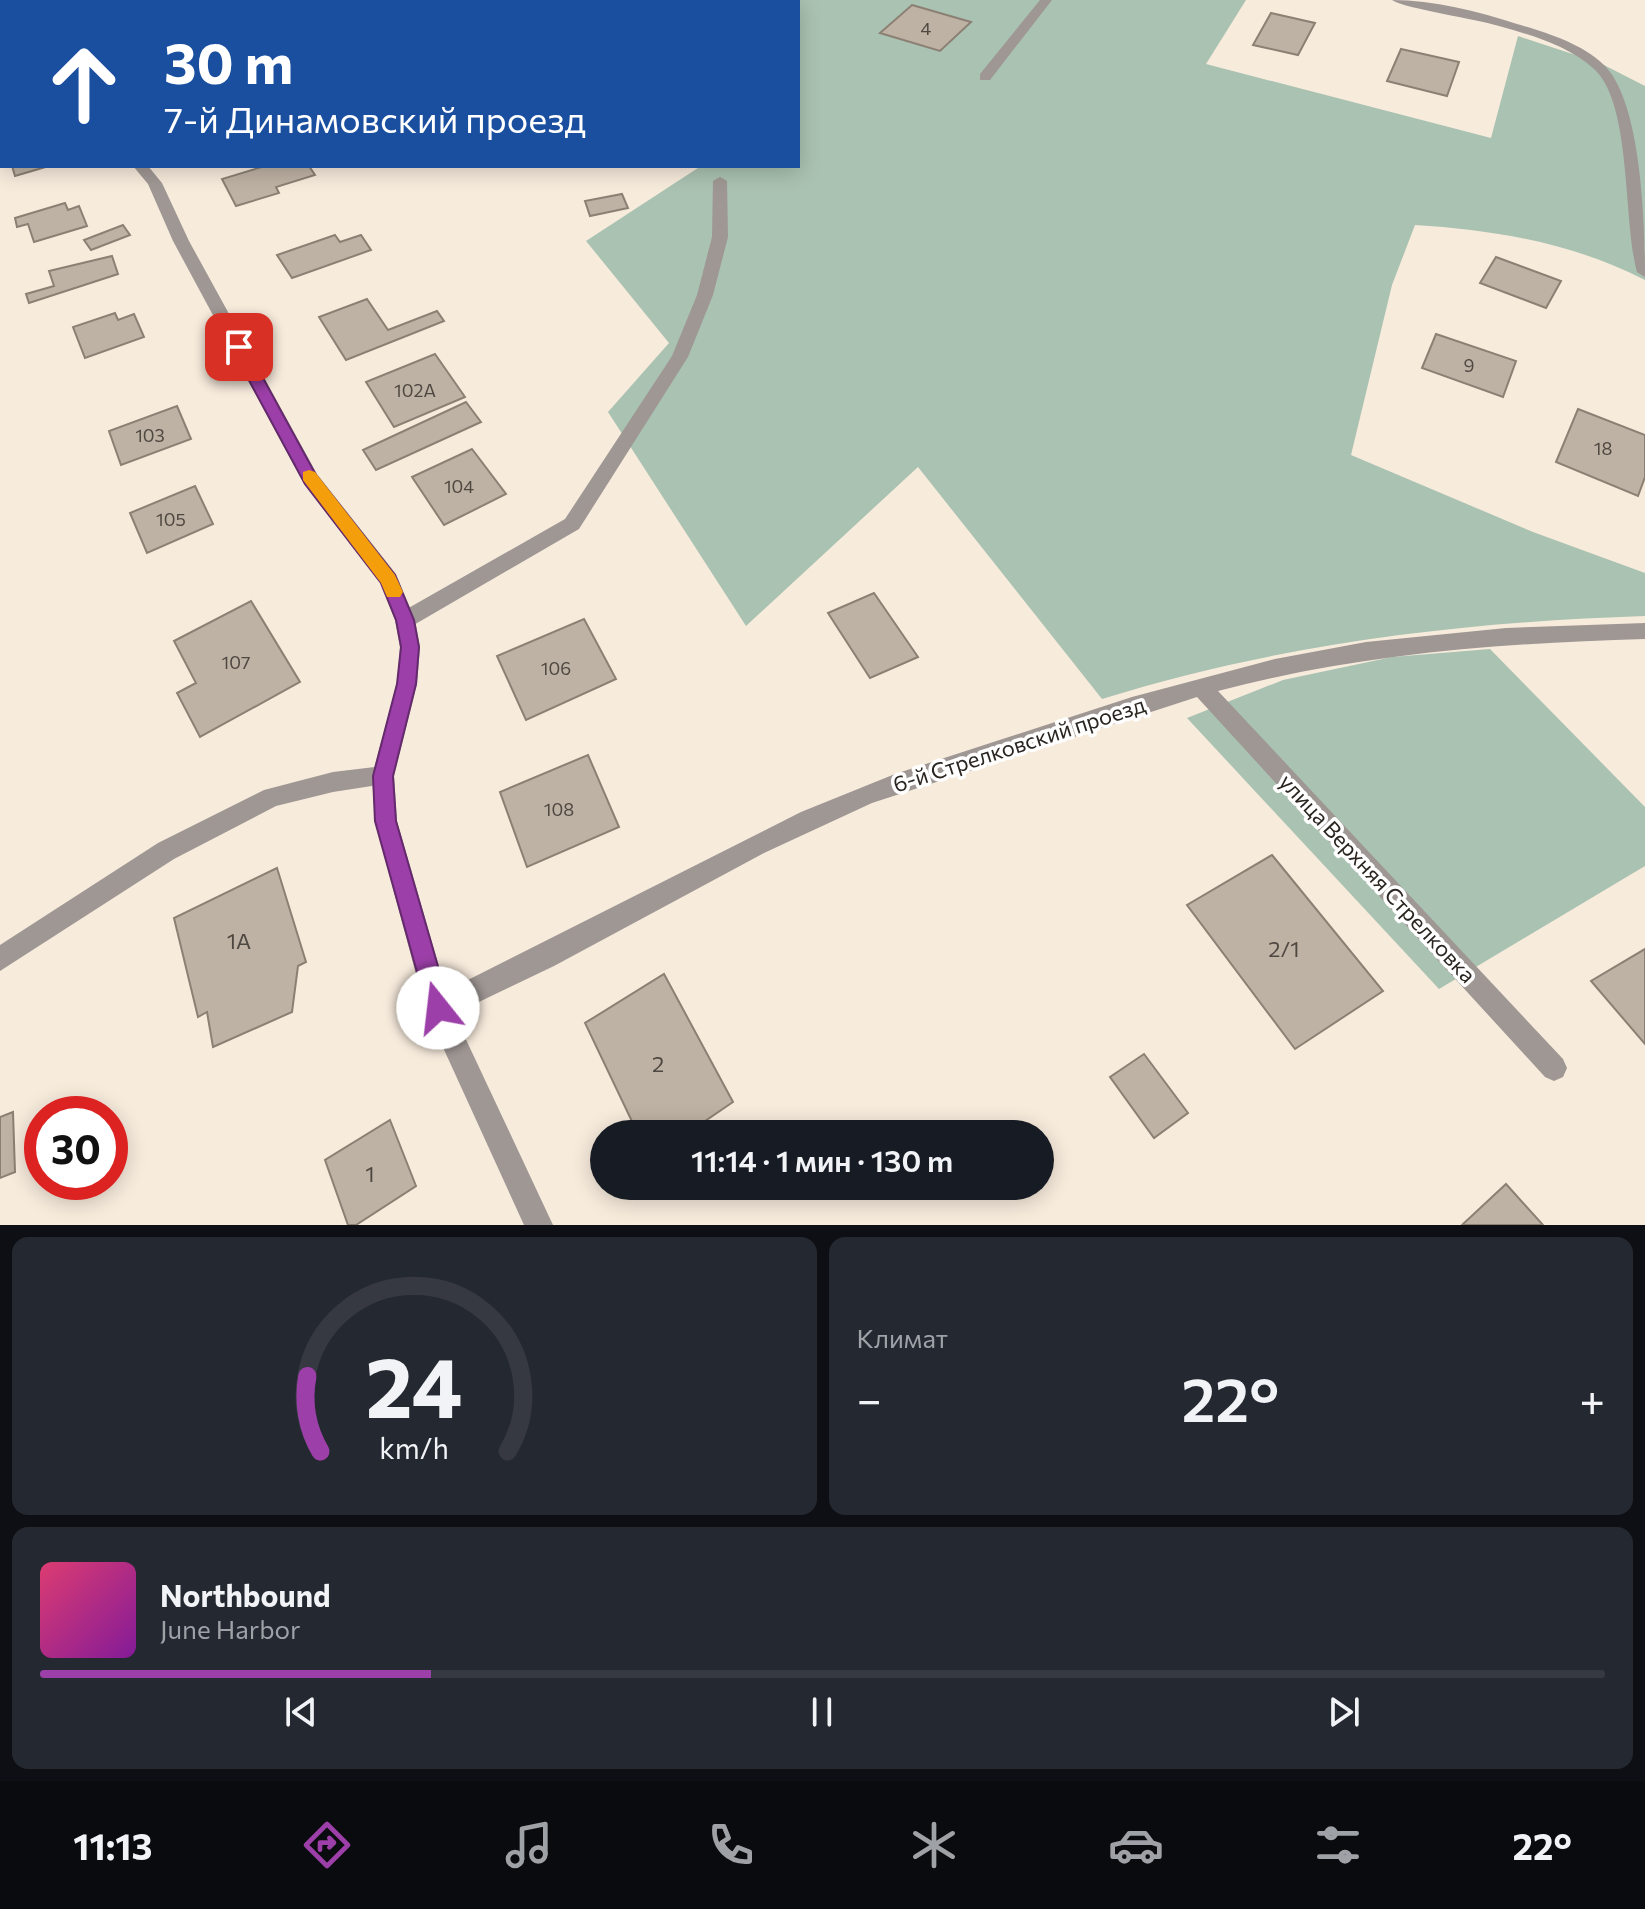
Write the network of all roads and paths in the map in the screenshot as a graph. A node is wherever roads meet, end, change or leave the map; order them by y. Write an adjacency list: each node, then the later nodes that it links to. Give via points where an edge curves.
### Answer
1 (1046, 0): 3 (street)
2 (1398, 0): 6 (street, via 1549,39 1600,67 1613,90 1630,157 1633,230)
3 (985, 77)
4 (142, 168): 7 (street, via 155,183 310,479 389,580)
5 (720, 181): 7 (street, via 720,237 705,295 680,357 572,524)
6 (1645, 272)
7 (405, 620): 10 (street, via 410,647 407,684)
8 (1645, 631): 9 (street, 6-й Стрелковский проезд, via 1554,632 1384,650 1276,668)
9 (1202, 688): 12 (street, 6-й Стрелковский проезд, via 1124,707 862,797 683,881 499,982); 13 (street, улица Верхняя Стрелковка)
10 (383, 776): 11 (street, via 272,797 166,851); 12 (street, via 386,821)
11 (0, 959)
12 (438, 1008): 14 (street)
13 (1554, 1068)
14 (539, 1225)

